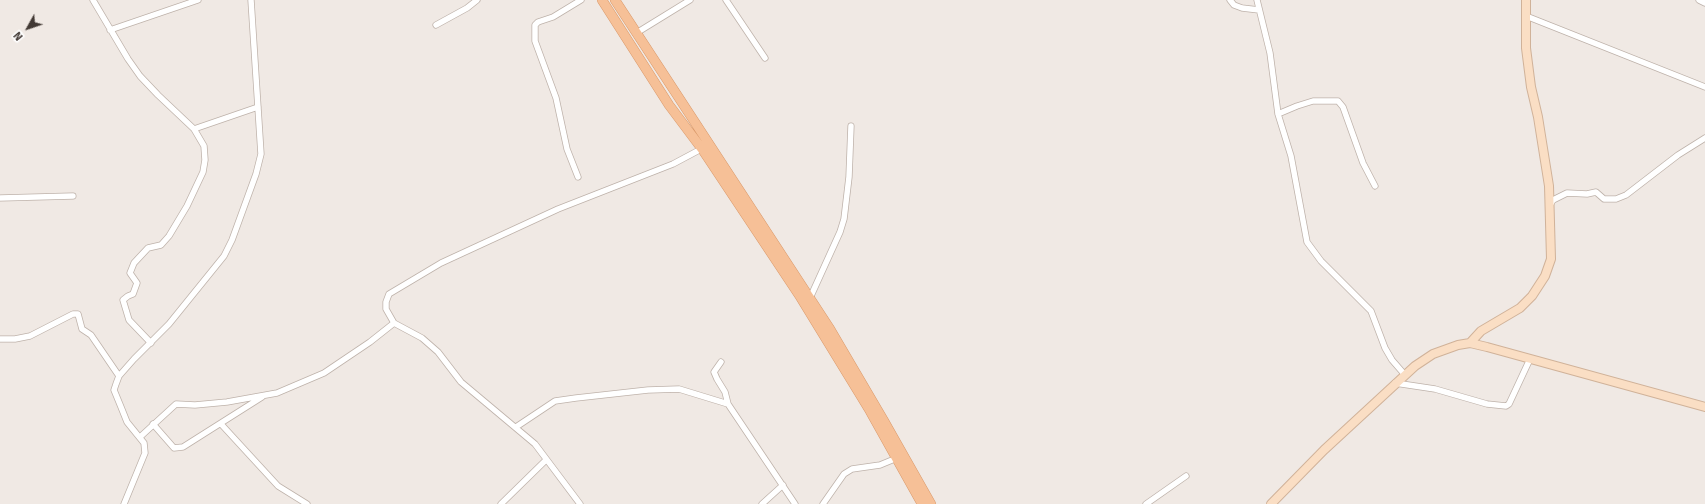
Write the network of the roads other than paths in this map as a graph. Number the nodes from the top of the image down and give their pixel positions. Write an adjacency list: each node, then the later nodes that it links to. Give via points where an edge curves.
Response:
1 (93, 0): 19 (street)
2 (198, 0): 19 (street)
3 (251, 0): 23 (street)
4 (477, 0): 14 (street)
5 (581, 0): 29 (street, via 535,25 535,41 556,98 567,148)
6 (602, 0): 28 (main road, via 669,105)
7 (616, 0): 20 (main road)
8 (690, 0): 20 (street)
9 (726, 0): 21 (street)
10 (1230, 0): 16 (street, via 1242,8)
11 (1257, 0): 16 (street)
12 (1526, 0): 17 (street)
13 (1699, 0): 15 (street)
14 (471, 2): 18 (street)
15 (1705, 3)
16 (1259, 10): 24 (street, via 1270,53)
17 (1526, 16): 22 (street); 33 (street, via 1526,48 1548,178)
18 (436, 25)
19 (110, 30): 26 (street, via 140,76)
20 (638, 32): 28 (main road)
21 (764, 58)
22 (1705, 87)
23 (258, 107): 26 (street); 39 (street, via 261,154 232,240 216,268)
24 (1278, 114): 30 (street, via 1313,101 1338,101 1343,107 1362,163); 43 (street, via 1291,156 1307,242 1333,274 1371,311 1385,348)
25 (851, 126): 34 (street, via 844,219)
26 (194, 128): 39 (street, via 204,146 203,172 169,236 161,245 148,248 134,263 130,273 138,283 133,294 123,300 129,320)
27 (1705, 138): 33 (street, via 1665,164 1626,195 1616,199 1604,199 1596,192 1567,193 1553,200)
28 (705, 147): 34 (main road); 35 (street, via 673,164 558,210 440,263 389,294 386,309); 53 (main road, via 803,301)
29 (578, 177)
30 (1374, 186)
31 (73, 196): 32 (street)
32 (0, 198)
33 (1549, 207): 36 (street, via 1551,259 1545,276 1532,296 1520,308)
34 (810, 298): 65 (main road, via 850,361)
35 (394, 323): 46 (street, via 324,373); 51 (street, via 422,338 438,352 461,382)
36 (1481, 331): 38 (street); 40 (street)
37 (0, 338): 44 (street, via 16,339 30,336 73,314 78,314 82,329 91,335)
38 (1470, 343): 40 (street); 43 (street, via 1433,354)
39 (151, 344): 44 (street)
40 (1487, 347): 41 (street)
41 (1530, 359): 45 (street, via 1506,406 1487,404 1435,389); 48 (street)
42 (721, 362): 47 (street, via 714,372 725,392)
43 (1405, 375): 45 (street)
44 (119, 376): 52 (street, via 114,390 127,422)
45 (1395, 383): 67 (street)
46 (264, 396): 49 (street, via 195,405 176,404); 50 (street)
47 (728, 404): 51 (street, via 679,389 648,390 555,401); 56 (street)
48 (1705, 407)
49 (153, 424): 50 (street, via 174,448 190,443); 52 (street)
50 (221, 424): 58 (street, via 278,486)
51 (516, 426): 54 (street, via 535,444)
52 (140, 437): 57 (street, via 145,453)
53 (897, 458): 63 (street, via 880,465 852,468 844,474); 64 (main road)
54 (546, 460): 59 (street); 60 (street)
55 (1186, 476): 66 (street)
56 (783, 484): 61 (street); 62 (street)
57 (124, 504)
58 (307, 504)
59 (501, 504)
60 (580, 504)
61 (762, 504)
62 (795, 504)
63 (823, 504)
64 (922, 504)
65 (931, 504)
66 (1146, 504)
67 (1271, 504)

